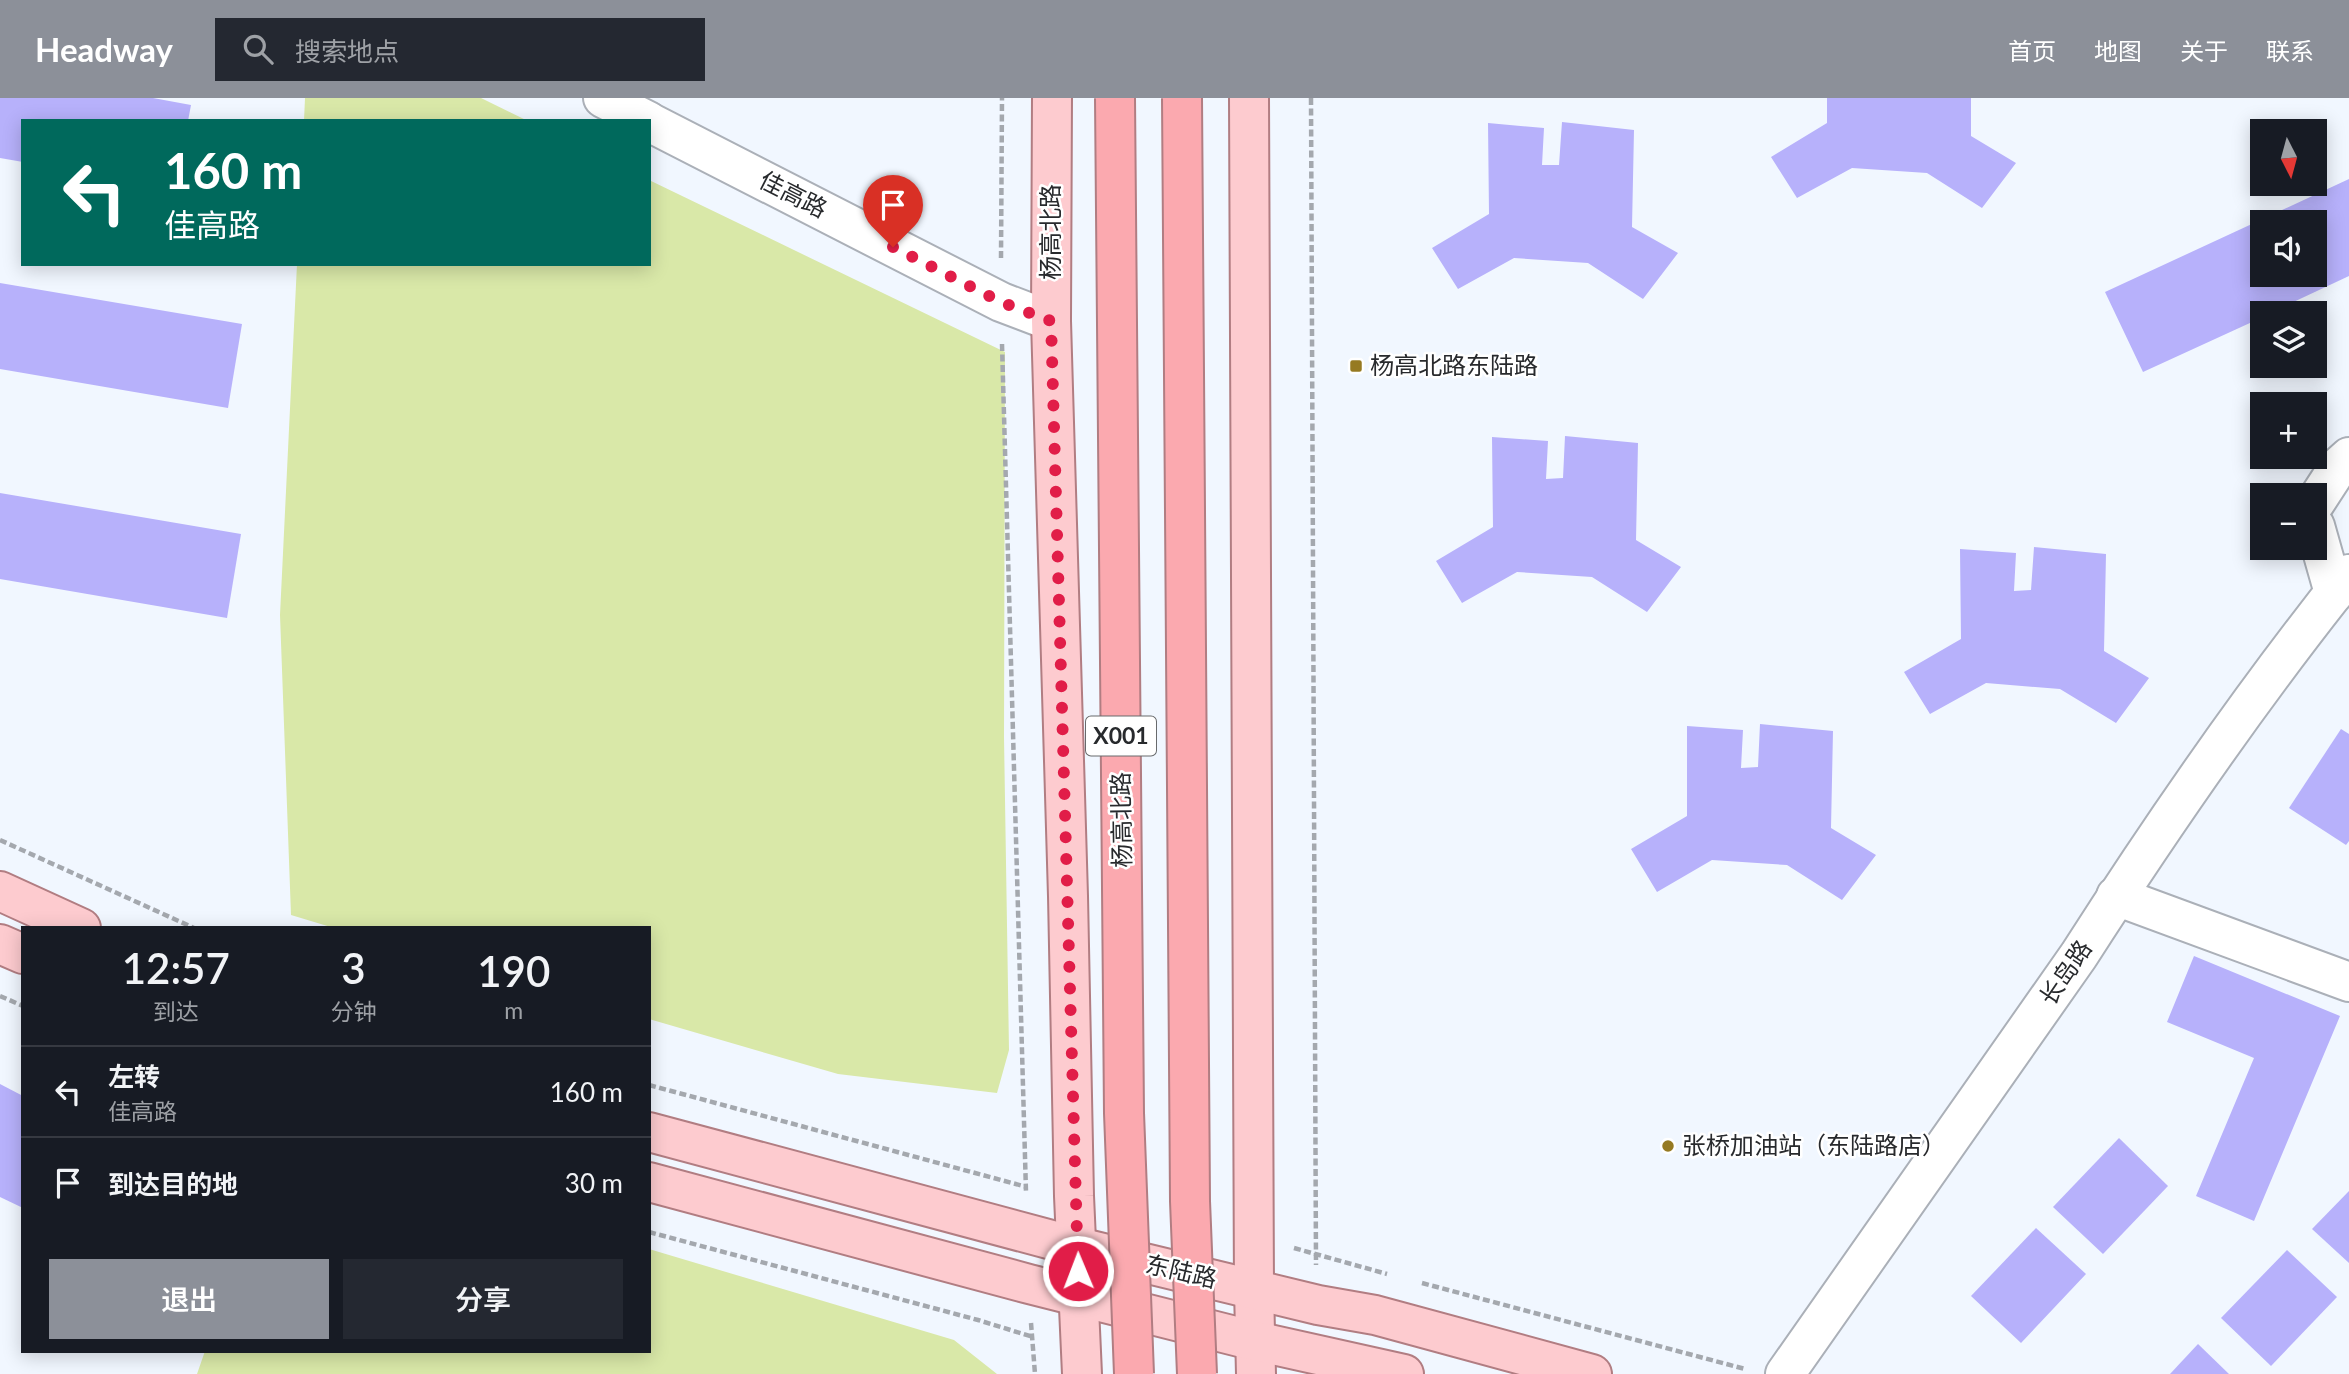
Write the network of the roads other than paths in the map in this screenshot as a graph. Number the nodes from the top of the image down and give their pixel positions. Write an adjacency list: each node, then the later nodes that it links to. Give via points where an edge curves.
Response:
1 (603, 98): 6 (street, 佳高路)
2 (1052, 98): 8 (main road, 杨高北路 / X001)
3 (1115, 98): 26 (highway, 杨高北路 / X001, bridge, via 1124,1113)
4 (1182, 98): 27 (highway, X001, bridge, via 1190,1187)
5 (1249, 98): 22 (main road)
6 (644, 119)
7 (651, 123): 8 (street, 佳高路, via 1001,302)
8 (1051, 321): 21 (main road, 杨高北路 / X001)
9 (2349, 457): 10 (street)
10 (2327, 484)
11 (2327, 552): 12 (street)
12 (2341, 583): 14 (street, 长岛路, via 2284,654)
13 (0, 891): 15 (main road)
14 (2116, 896): 18 (street); 30 (street, 长岛路)
15 (77, 926)
16 (0, 944): 17 (main road)
17 (21, 953)
18 (2349, 982)
19 (651, 1133): 21 (main road, 东陆路)
20 (651, 1183): 23 (main road, 东陆路)
21 (1078, 1247): 22 (main road, 东陆路); 23 (main road, 杨高北路 / X001)
22 (1254, 1289): 24 (main road); 29 (main road, 东陆路, via 1375,1315)
23 (1078, 1295): 24 (main road, 东陆路); 25 (main road, 杨高北路 / X001)
24 (1256, 1358): 28 (main road, 东陆路)
25 (1081, 1361)
26 (1134, 1374)
27 (1197, 1374)
28 (1404, 1374)
29 (1592, 1374)
30 (1785, 1374)

